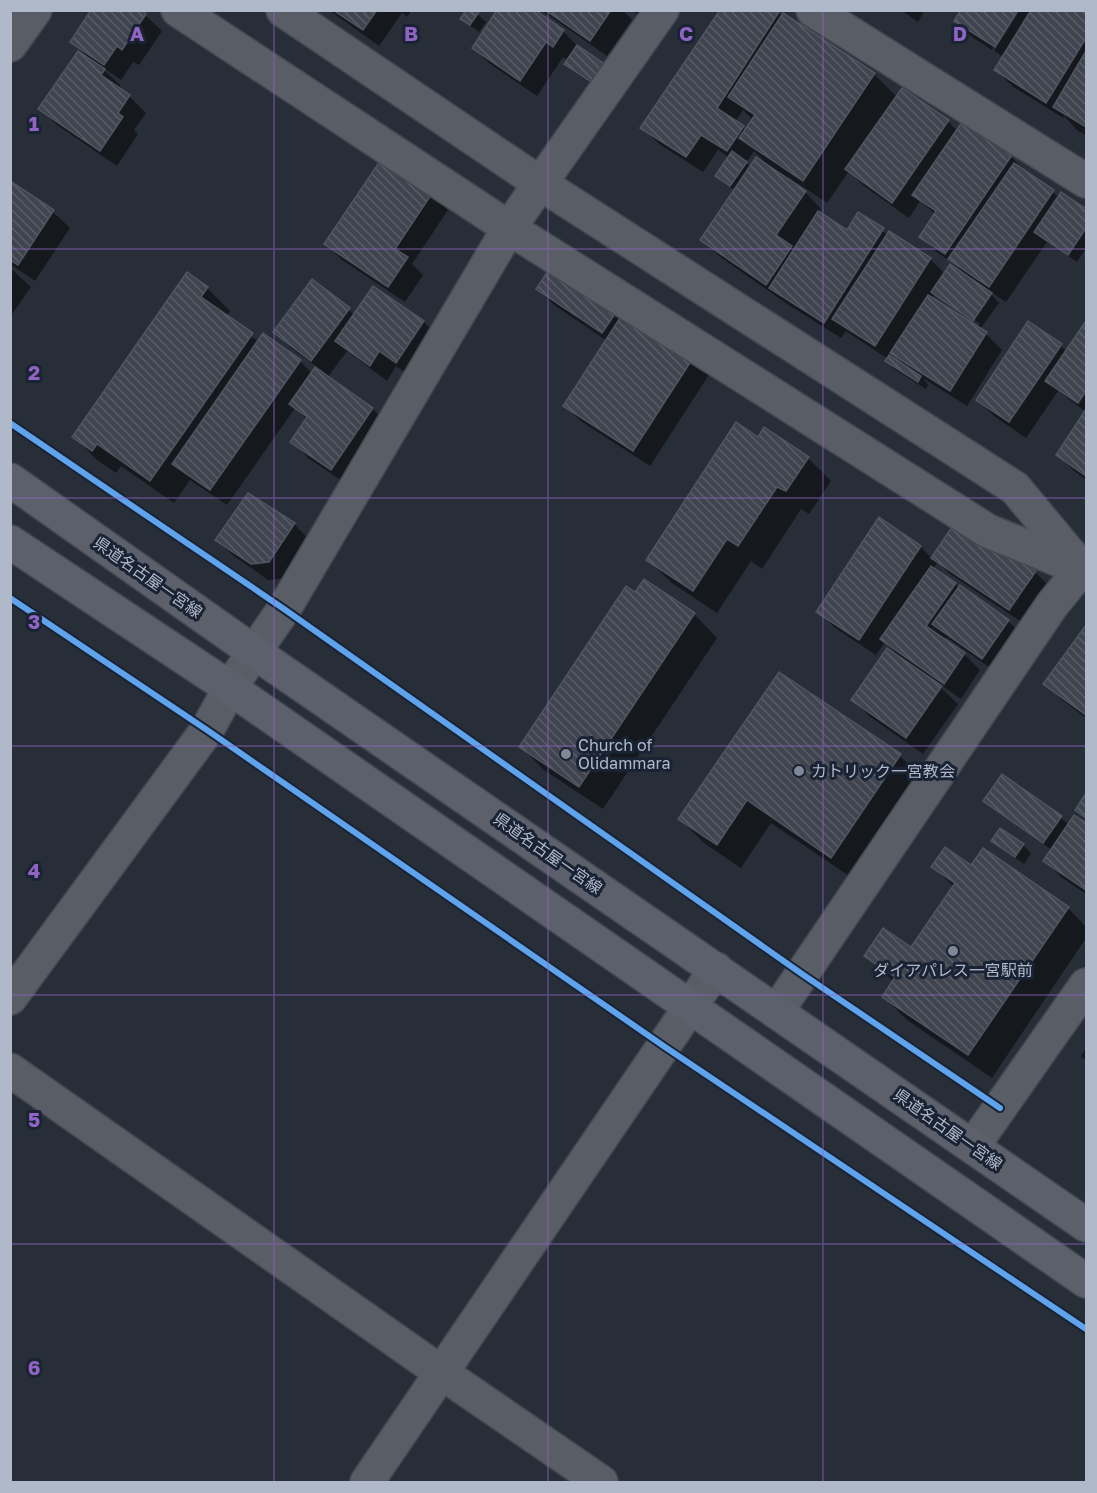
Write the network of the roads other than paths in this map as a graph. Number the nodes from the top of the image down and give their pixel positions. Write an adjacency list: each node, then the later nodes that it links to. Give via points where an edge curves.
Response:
1 (35, 10): 6 (street)
2 (178, 10): 9 (street)
3 (284, 10): 8 (street)
4 (662, 10): 8 (street)
5 (813, 10): 7 (street)
6 (10, 45)
7 (1086, 181)
8 (541, 184): 9 (street); 12 (street, via 1015,488)
9 (509, 228): 12 (street, via 988,531); 13 (street)
10 (10, 480): 13 (main road, 県道名古屋一宮線)
11 (10, 542): 14 (main road)
12 (1084, 570): 19 (street, via 1052,605)
13 (255, 652): 14 (street); 15 (main road, 県道名古屋一宮線)
14 (230, 688): 17 (street, via 207,730); 18 (main road)
15 (716, 969): 18 (street); 19 (main road, 県道名古屋一宮線)
16 (1086, 986): 21 (street)
17 (10, 998)
18 (692, 1007): 23 (main road); 24 (street)
19 (777, 1011): 21 (main road, 県道名古屋一宮線)
20 (10, 1070): 24 (street)
21 (973, 1146): 22 (main road, 県道名古屋一宮線)
22 (1086, 1225)
23 (1086, 1281)
24 (442, 1374): 25 (street); 26 (street)
25 (367, 1482)
26 (601, 1482)

